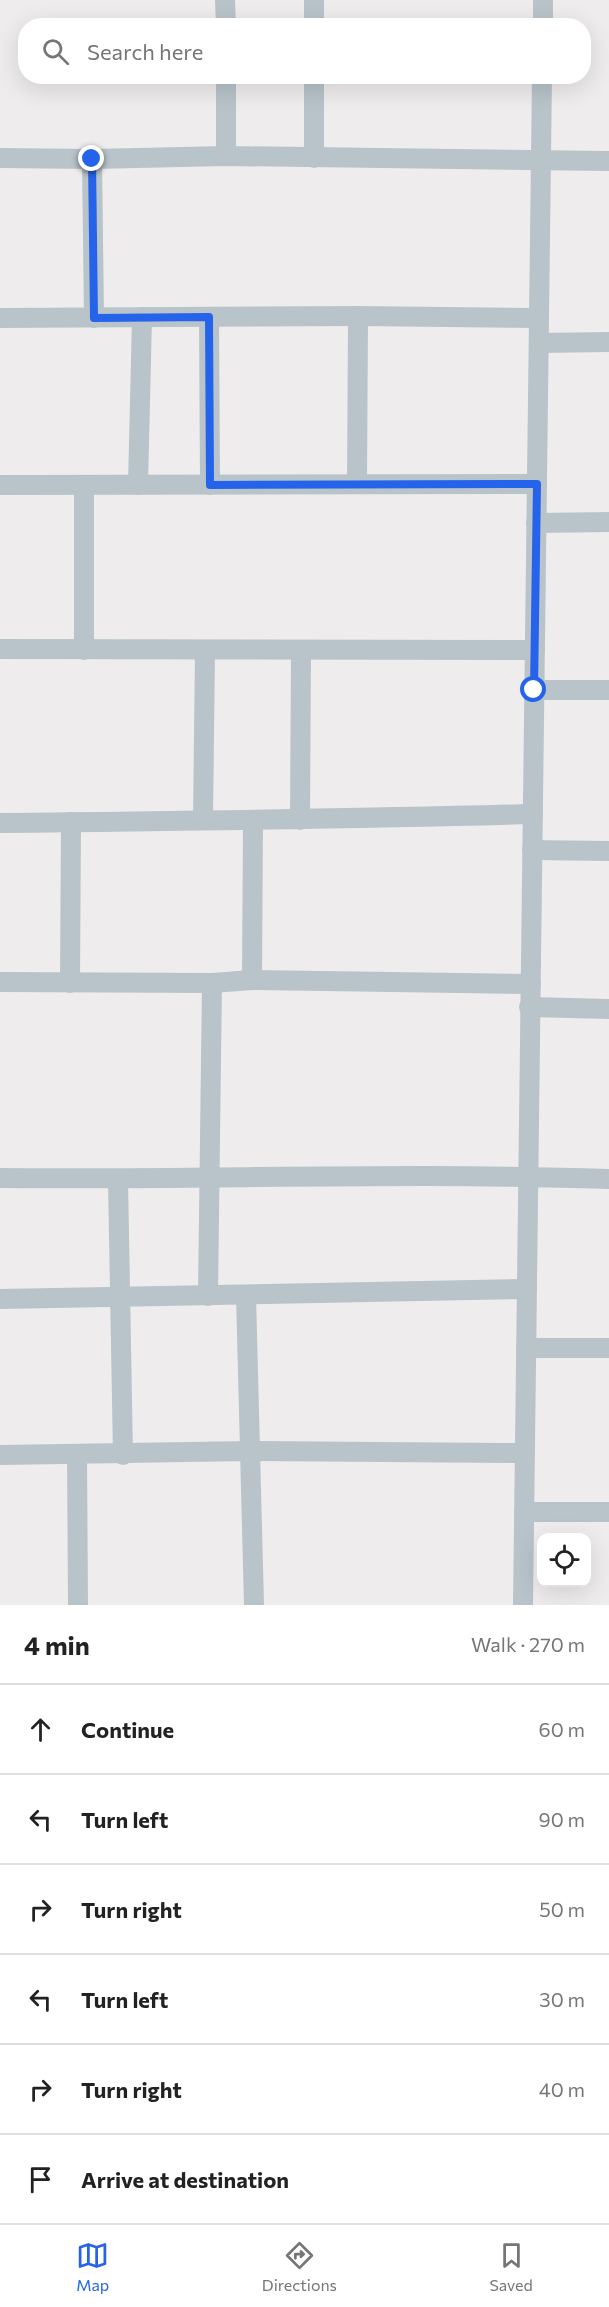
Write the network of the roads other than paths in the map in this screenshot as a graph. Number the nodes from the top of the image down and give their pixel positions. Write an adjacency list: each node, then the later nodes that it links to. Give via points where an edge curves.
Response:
1 (225, 0): 4 (street)
2 (314, 0): 5 (street)
3 (543, 0): 6 (street)
4 (226, 18)
5 (314, 18)
6 (543, 18)
7 (226, 84): 10 (street)
8 (314, 84): 12 (street)
9 (542, 84): 14 (street)
10 (226, 156): 12 (street); 13 (street)
11 (0, 158): 13 (street)
12 (314, 158): 14 (street)
13 (92, 159): 20 (street)
14 (541, 160): 15 (street); 21 (street)
15 (609, 161)
16 (358, 316): 18 (street); 21 (street); 25 (street)
17 (142, 317): 18 (street); 20 (street); 28 (street)
18 (209, 317): 29 (street)
19 (0, 318): 20 (street)
20 (94, 318)
21 (539, 318): 22 (street)
22 (539, 342): 23 (street); 26 (street)
23 (609, 342)
24 (0, 484): 27 (street)
25 (357, 484): 26 (street); 29 (street)
26 (537, 484): 31 (street)
27 (84, 485): 28 (street); 33 (street)
28 (138, 485): 29 (street)
29 (210, 485)
30 (609, 522): 31 (street)
31 (536, 523): 36 (street)
32 (0, 649): 33 (street)
33 (84, 650): 34 (street)
34 (205, 650): 35 (street); 40 (street)
35 (301, 650): 36 (street); 42 (street)
36 (535, 650): 37 (street)
37 (534, 690): 38 (street); 39 (street)
38 (609, 690)
39 (533, 814): 42 (street); 45 (street)
40 (203, 819): 41 (street); 43 (street)
41 (253, 820): 42 (street); 47 (street)
42 (300, 820)
43 (71, 822): 44 (street); 49 (street)
44 (0, 823)
45 (532, 850): 46 (street); 51 (street)
46 (609, 850)
47 (252, 980): 50 (street); 51 (street)
48 (0, 982): 49 (street)
49 (70, 983): 50 (street)
50 (212, 983): 54 (street)
51 (531, 984): 52 (street)
52 (529, 1007): 53 (street); 55 (street)
53 (609, 1009)
54 (210, 1176): 55 (street); 57 (street); 61 (street)
55 (527, 1176): 58 (street); 59 (street)
56 (0, 1178): 57 (street)
57 (118, 1179): 62 (street)
58 (609, 1179)
59 (527, 1289): 60 (street); 64 (street)
60 (246, 1295): 61 (street); 66 (street)
61 (208, 1296): 62 (street)
62 (119, 1298): 63 (street); 69 (street)
63 (0, 1299)
64 (526, 1348): 65 (street); 67 (street)
65 (609, 1348)
66 (250, 1451): 67 (street); 69 (street); 74 (street)
67 (525, 1453): 71 (street)
68 (0, 1455): 70 (street)
69 (123, 1455): 70 (street)
70 (78, 1456): 73 (street)
71 (524, 1512): 72 (street); 75 (street)
72 (609, 1512)
73 (78, 1605)
74 (254, 1605)
75 (523, 1605)

